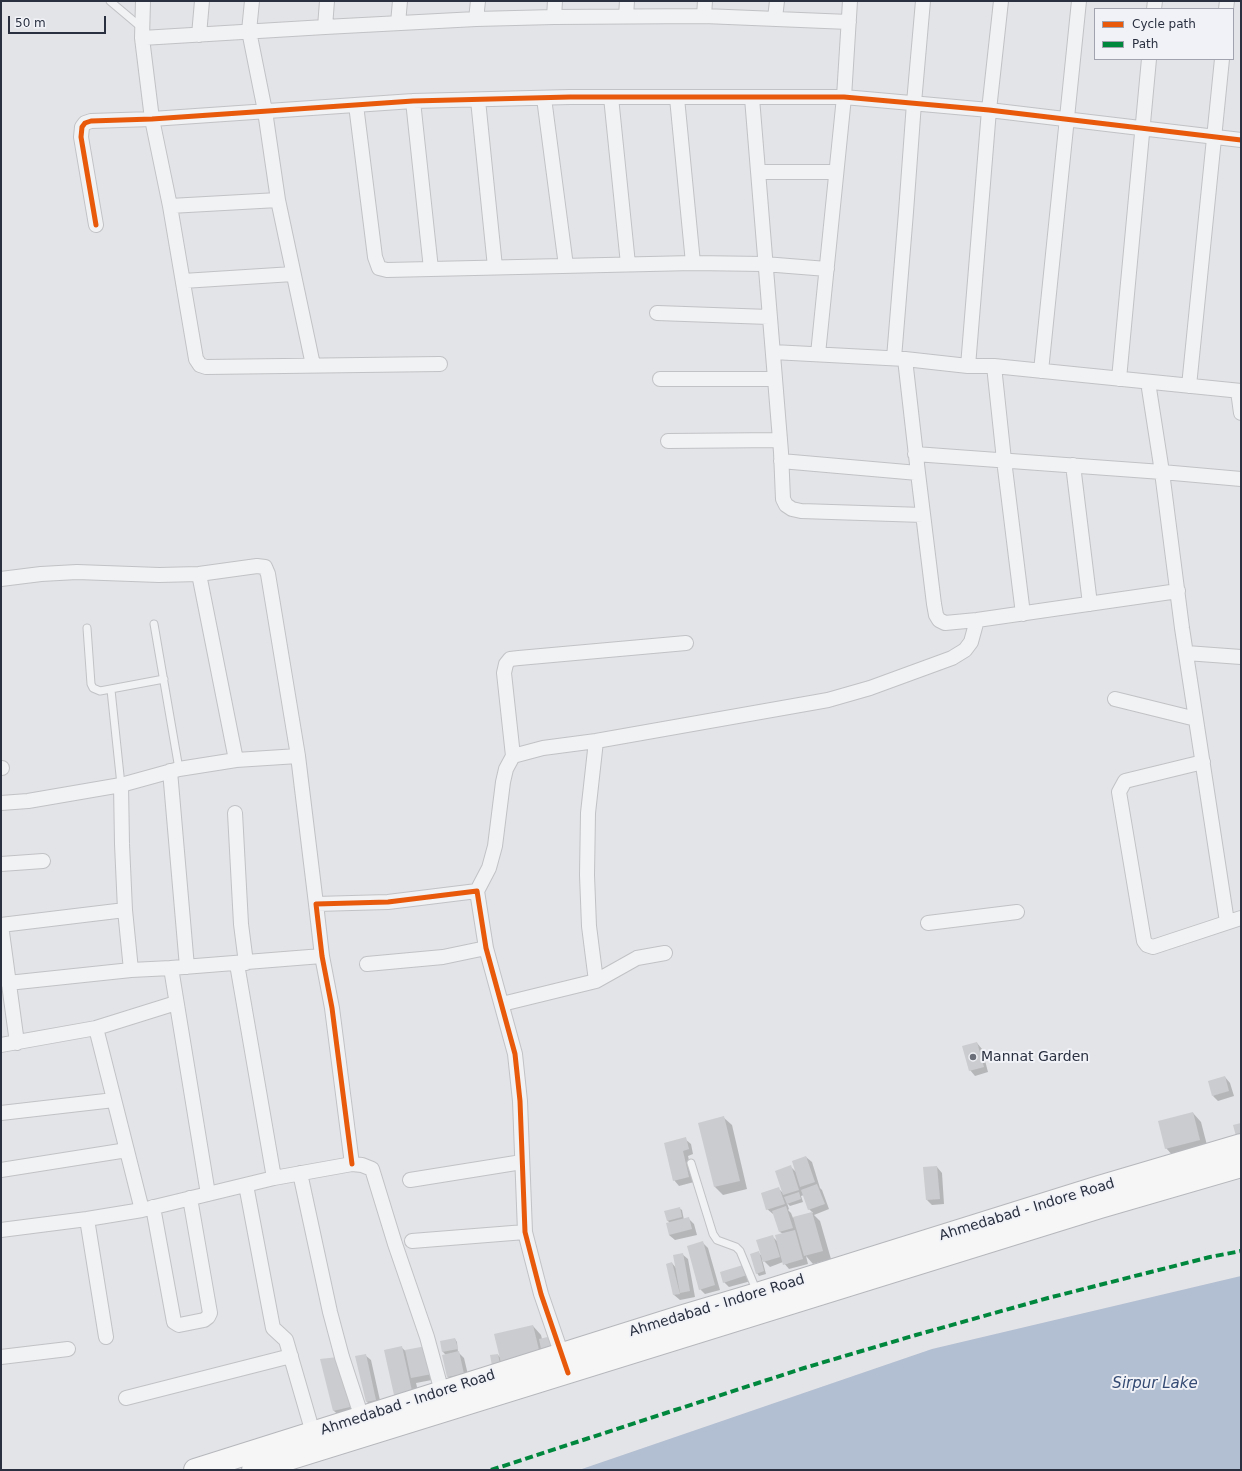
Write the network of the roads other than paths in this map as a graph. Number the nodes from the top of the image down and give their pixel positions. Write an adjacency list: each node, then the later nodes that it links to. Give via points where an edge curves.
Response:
1 (110, 1): 25 (lane)
2 (143, 1): 25 (street)
3 (202, 1): 26 (street)
4 (252, 1): 24 (street)
5 (327, 1): 23 (street)
6 (400, 1): 22 (street)
7 (478, 1): 20 (street)
8 (555, 1): 18 (street)
9 (627, 1): 16 (street)
10 (705, 1): 17 (street)
11 (777, 1): 19 (street)
12 (850, 1): 21 (street)
13 (923, 1): 36 (street)
14 (1001, 1): 38 (street)
15 (1079, 1): 40 (street)
16 (626, 16): 17 (street); 18 (street)
17 (704, 16): 19 (street)
18 (554, 17): 20 (street)
19 (775, 18): 21 (street)
20 (476, 19): 22 (street)
21 (849, 22): 30 (street)
22 (398, 23): 23 (street)
23 (326, 27): 24 (street)
24 (249, 31): 26 (street); 39 (street)
25 (142, 33): 26 (street); 41 (street)
26 (199, 35)
27 (1149, 60): 42 (street)
28 (1222, 60): 43 (street)
29 (611, 97): 31 (street); 32 (street); 51 (street)
30 (844, 97): 33 (street); 36 (street); 46 (street)
31 (544, 98): 34 (street); 53 (street)
32 (677, 98): 33 (street); 50 (street)
33 (752, 98): 45 (street)
34 (478, 100): 35 (street); 54 (street)
35 (413, 102): 37 (street); 55 (street)
36 (914, 103): 38 (street); 63 (street)
37 (356, 105): 39 (street); 55 (street, via 375,257 379,268)
38 (989, 110): 40 (street); 66 (street)
39 (265, 112): 41 (street); 47 (street)
40 (1066, 118): 42 (street); 68 (street)
41 (152, 119): 48 (street); 49 (street, via 91,121 82,127 81,137)
42 (1143, 128): 43 (street); 71 (street)
43 (1215, 136): 44 (street); 73 (street)
44 (1241, 140)
45 (758, 172): 46 (street); 52 (street)
46 (836, 172): 56 (street)
47 (278, 200): 48 (street); 57 (street)
48 (170, 206): 58 (street)
49 (96, 225)
50 (693, 263): 51 (street); 52 (street)
51 (628, 264): 53 (street)
52 (764, 264): 56 (street); 60 (street)
53 (566, 266): 54 (street)
54 (496, 267): 55 (street)
55 (432, 269)
56 (827, 269): 62 (street)
57 (293, 274): 58 (street); 65 (street)
58 (183, 282): 65 (street, via 196,359 200,365)
59 (657, 313): 60 (street)
60 (770, 317): 61 (street)
61 (772, 352): 62 (street); 70 (street)
62 (818, 354): 63 (street)
63 (899, 359): 66 (street); 78 (street)
64 (440, 364): 65 (street)
65 (313, 365)
66 (968, 366): 67 (street)
67 (994, 366): 68 (street); 79 (street)
68 (1042, 371): 71 (street)
69 (660, 379): 70 (street)
70 (775, 379): 76 (street)
71 (1119, 379): 72 (street)
72 (1148, 382): 73 (street); 82 (street)
73 (1190, 386): 74 (street)
74 (1240, 391): 75 (street)
75 (1241, 413)
76 (780, 440): 77 (street); 80 (street)
77 (668, 441)
78 (915, 454): 79 (street); 83 (street)
79 (1004, 460): 81 (street); 90 (street)
80 (781, 461): 83 (street); 85 (street, via 783,499 792,509)
81 (1073, 465): 82 (street); 89 (street)
82 (1162, 472): 84 (street); 88 (street)
83 (918, 473): 85 (street)
84 (1241, 480)
85 (923, 514): 91 (street, via 936,615 945,623)
86 (199, 574): 87 (street, via 159,576 77,572); 102 (street, via 265,567); 104 (street)
87 (1, 579)
88 (1178, 591): 89 (street); 95 (street)
89 (1090, 604): 90 (street)
90 (1023, 614): 91 (street)
91 (977, 620): 101 (street, via 971,642 965,650 952,658 870,688 828,700)
92 (154, 624): 97 (lane)
93 (87, 628): 98 (lane, via 91,684 100,692)
94 (686, 643): 103 (street, via 510,660 504,673)
95 (1186, 653): 96 (street); 100 (street)
96 (1241, 657)
97 (164, 679): 98 (lane); 106 (lane)
98 (111, 690): 107 (lane)
99 (1115, 699): 100 (street)
100 (1196, 719): 105 (street)
101 (596, 741): 103 (street, via 543,748); 128 (street, via 588,813 587,875 589,926)
102 (298, 756): 104 (street); 113 (street)
103 (514, 756): 112 (street, via 506,768 503,782 496,846 489,868)
104 (236, 760): 106 (street)
105 (1203, 762): 117 (street); 117 (street, via 1125,781 1119,797 1144,941 1147,945 1157,946)
106 (175, 770): 107 (street); 125 (street)
107 (121, 785): 108 (street); 114 (street)
108 (1, 803)
109 (235, 813): 123 (street)
110 (43, 861): 111 (street)
111 (1, 864)
112 (476, 891): 113 (street, via 388,902); 120 (street)
113 (316, 904): 122 (street)
114 (125, 910): 119 (street); 127 (street)
115 (1017, 912): 118 (street)
116 (1241, 918): 117 (street)
117 (1227, 922)
118 (928, 923)
119 (1, 925): 129 (street)
120 (486, 948): 124 (street, via 443,957); 131 (street)
121 (665, 953): 128 (street, via 637,958)
122 (322, 956): 123 (street); 141 (street, via 332,1008)
123 (242, 963): 125 (street); 145 (street)
124 (367, 964)
125 (187, 967): 126 (street)
126 (171, 968): 127 (street); 130 (street)
127 (131, 970): 129 (street)
128 (596, 981): 131 (street)
129 (8, 983): 133 (street)
130 (176, 1003): 132 (street); 148 (street)
131 (502, 1004): 139 (street, via 515,1054)
132 (96, 1028): 133 (street); 135 (street)
133 (17, 1042): 134 (street)
134 (1, 1045)
135 (114, 1100): 136 (street); 138 (street)
136 (1, 1113)
137 (1241, 1145): 155 (highway, Ahmedabad - Indore Road)
138 (127, 1150): 143 (street); 150 (street)
139 (522, 1162): 146 (street); 153 (street)
140 (691, 1163): 155 (lane, via 713,1234 717,1240 740,1251)
141 (352, 1164): 144 (street); 161 (street, via 372,1168 427,1337)
142 (1241, 1166): 160 (highway, Ahmedabad - Indore Road)
143 (1, 1170)
144 (300, 1173): 145 (street); 163 (street, via 330,1312)
145 (274, 1178): 147 (street)
146 (410, 1180)
147 (246, 1185): 148 (street); 158 (street, via 273,1328 286,1340)
148 (208, 1194): 149 (street)
149 (190, 1198): 150 (street); 150 (street, via 210,1314 204,1320 179,1325 174,1322)
150 (148, 1208): 151 (street)
151 (87, 1219): 152 (street); 156 (street)
152 (1, 1230)
153 (525, 1232): 154 (street); 160 (street, via 541,1294)
154 (412, 1241)
155 (757, 1294): 160 (highway, Ahmedabad - Indore Road, via 680,1316)
156 (106, 1337)
157 (68, 1349): 159 (street)
158 (291, 1356): 162 (street); 164 (street)
159 (1, 1357)
160 (565, 1363): 161 (highway, Ahmedabad - Indore Road); 166 (highway, Ahmedabad - Indore Road)
161 (442, 1392): 163 (highway, Ahmedabad - Indore Road)
162 (126, 1398)
163 (362, 1418): 164 (highway, Ahmedabad - Indore Road)
164 (313, 1432): 165 (highway, Ahmedabad - Indore Road)
165 (195, 1470)
166 (253, 1470)

